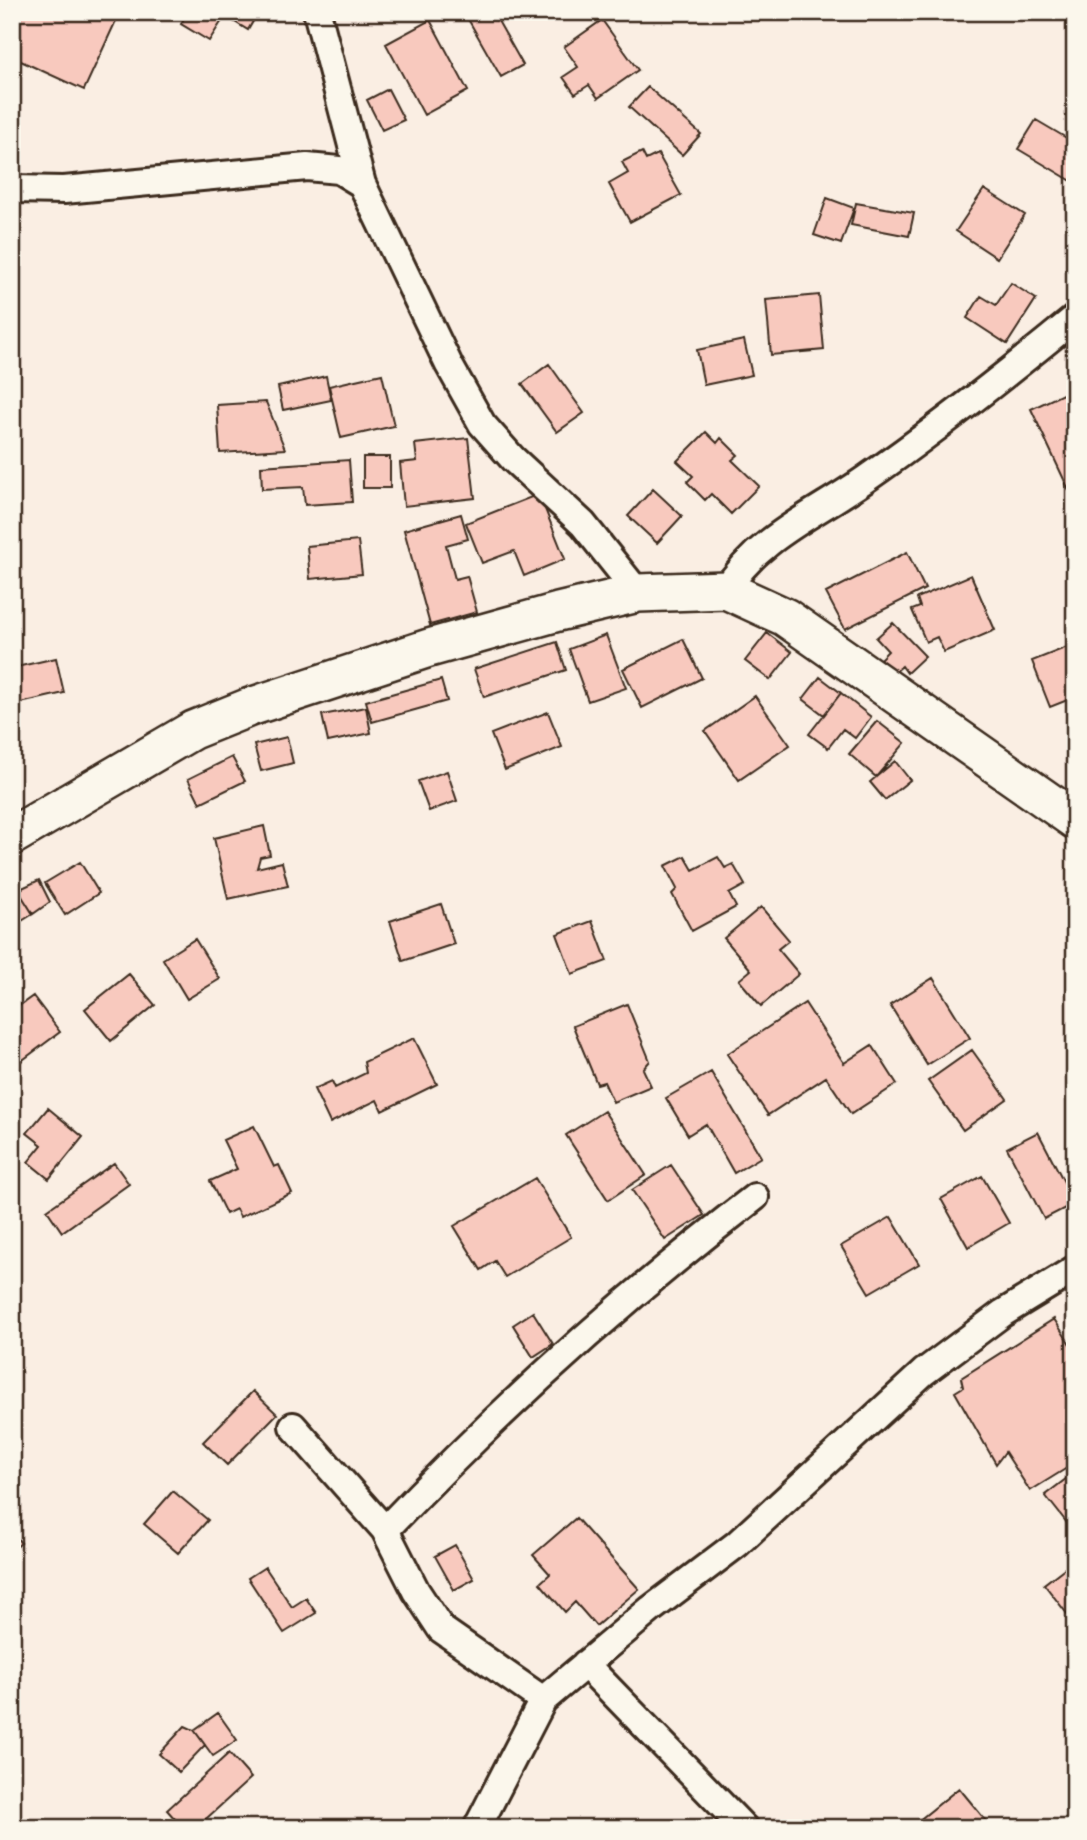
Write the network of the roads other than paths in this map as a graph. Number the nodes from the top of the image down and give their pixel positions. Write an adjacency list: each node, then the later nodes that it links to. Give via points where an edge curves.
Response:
1 (317, 12): 2 (street)
2 (362, 184): 3 (street, via 339,170 307,167 64,190); 6 (street, via 482,424 583,524)
3 (12, 189)
4 (1075, 318): 5 (street, via 974,401 768,542 739,568)
5 (726, 590): 6 (street); 7 (street, via 785,617)
6 (638, 593): 8 (street, via 429,648 250,707 193,730)
7 (1075, 820)
8 (12, 835)
9 (755, 1197): 12 (street, via 537,1380)
10 (1075, 1269): 13 (street, via 1003,1313 924,1372 737,1544)
11 (292, 1426): 12 (street)
12 (385, 1530): 14 (street, via 441,1629)
13 (585, 1664): 14 (street); 16 (street)
14 (542, 1700): 15 (street)
15 (477, 1828)
16 (744, 1828)

